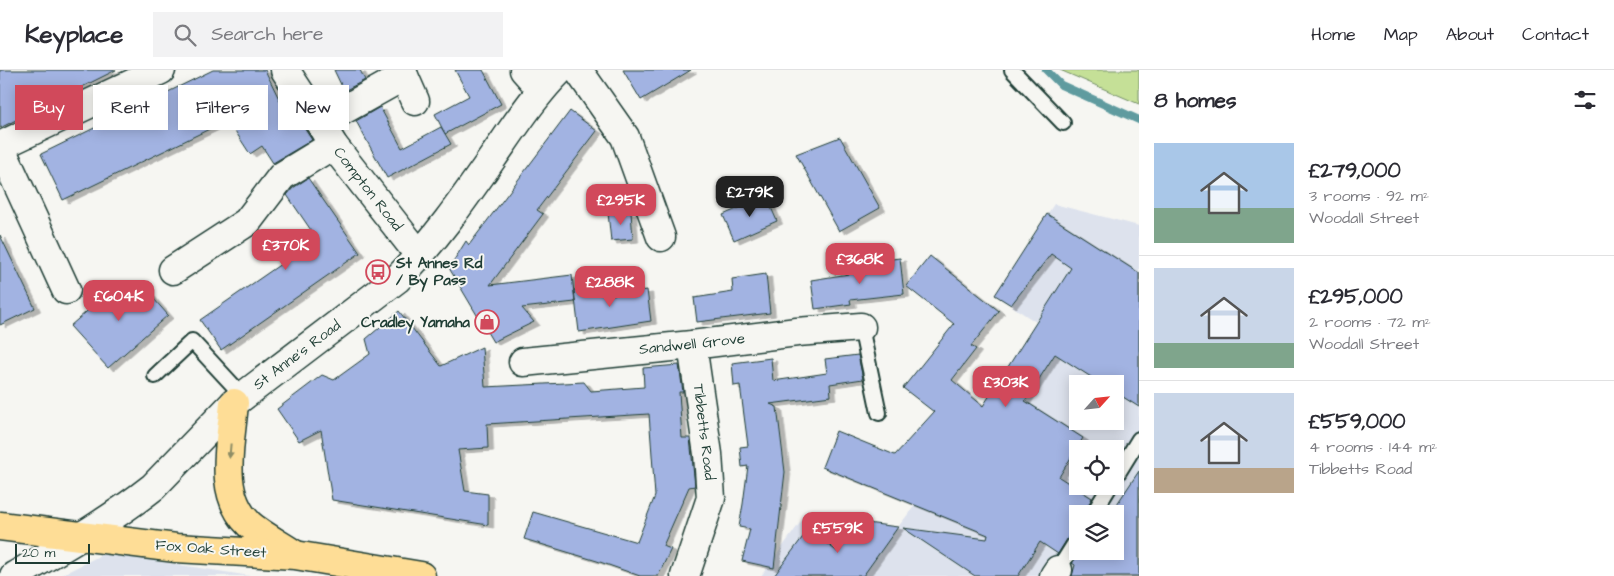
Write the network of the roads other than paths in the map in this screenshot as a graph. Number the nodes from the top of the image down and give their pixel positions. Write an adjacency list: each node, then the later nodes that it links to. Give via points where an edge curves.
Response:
1 (161, 70): 10 (street)
2 (285, 70): 9 (street, Compton Road)
3 (578, 70): 11 (street, via 625,137)
4 (1012, 70): 8 (lane)
5 (402, 73): 7 (street); 9 (street)
6 (541, 76): 12 (street, St Anne's Road, via 460,204)
7 (415, 101)
8 (1063, 123)
9 (326, 134): 12 (street, Compton Road); 13 (street, via 282,176 247,222)
10 (0, 146): 14 (street)
11 (661, 236)
12 (420, 256): 19 (street, St Anne's Road, via 397,279)
13 (173, 270)
14 (66, 290)
15 (861, 327): 16 (street, Sandwell Grove); 20 (lane)
16 (692, 345): 17 (street, Sandwell Grove); 30 (street, Tibbetts Road, via 711,498)
17 (523, 362)
18 (155, 376): 19 (lane, via 192,340)
19 (239, 400): 24 (street, St Anne's Road, via 153,487); 26 (main road, one-way to 26, via 228,473 230,491 249,524)
20 (879, 414)
21 (1139, 439): 22 (lane)
22 (1124, 463)
23 (0, 526): 24 (main road, Fox Oak Street)
24 (81, 537): 26 (main road, Fox Oak Street, via 176,548); 28 (street, St Anne's Road)
25 (1069, 552): 27 (lane)
26 (295, 555): 29 (main road, Fox Oak Street)
27 (1056, 573)
28 (14, 576)
29 (422, 576)
30 (685, 576)

